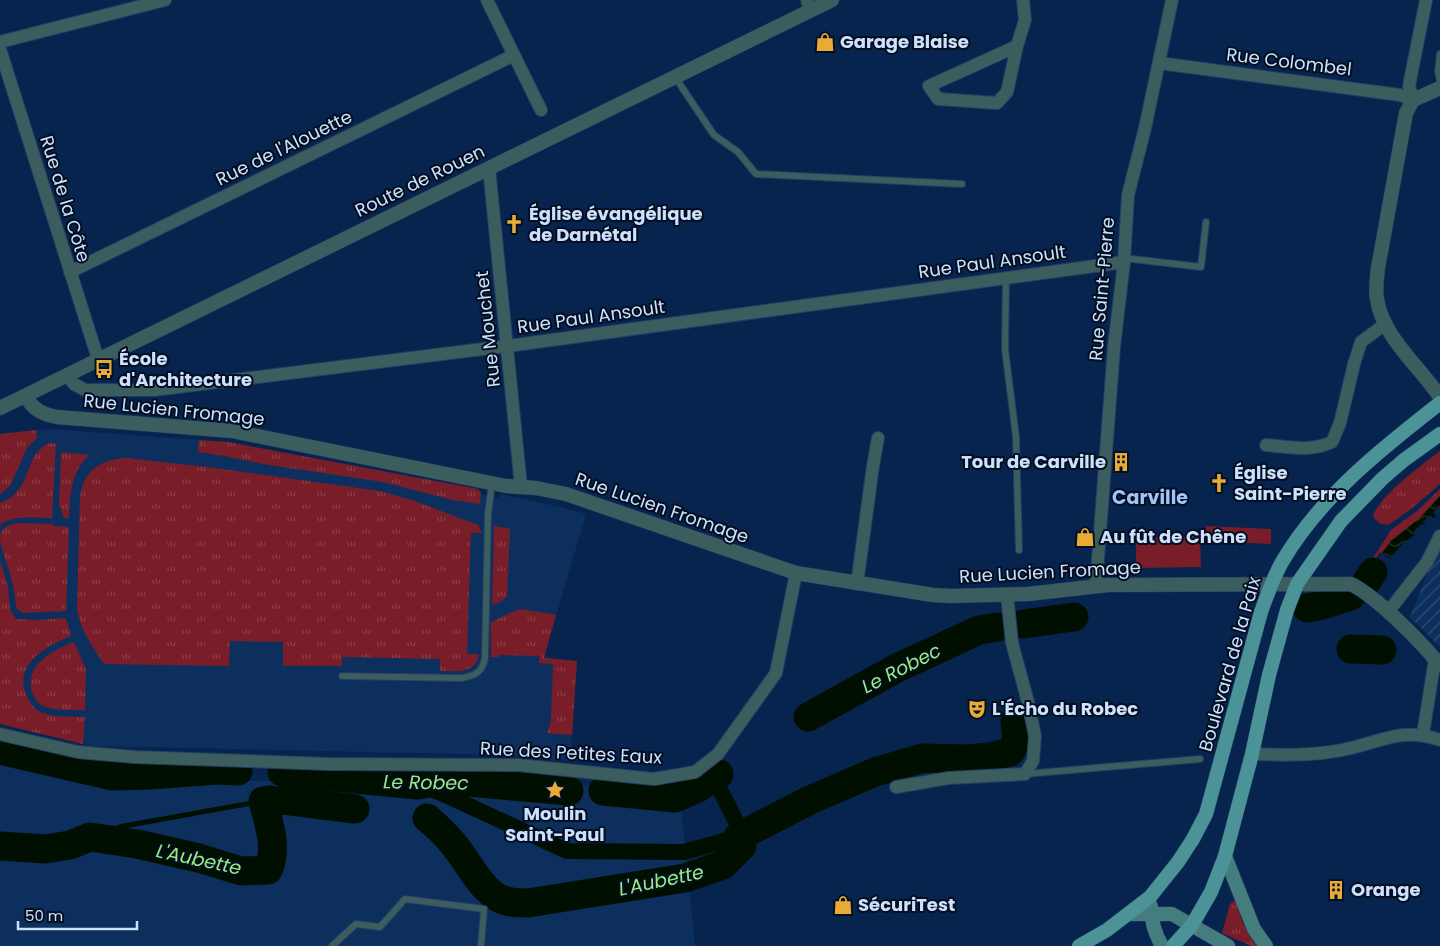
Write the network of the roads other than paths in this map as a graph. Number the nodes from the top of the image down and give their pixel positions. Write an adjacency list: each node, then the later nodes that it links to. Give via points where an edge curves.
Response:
1 (165, 0): 8 (street)
2 (486, 0): 12 (street)
3 (832, 0): 7 (street, Route de Rouen)
4 (1023, 0): 9 (street, via 1025,20)
5 (1172, 0): 13 (street, Rue Saint-Pierre)
6 (1426, 0): 17 (street, via 1409,86)
7 (809, 5): 14 (street, Route de Rouen)
8 (0, 42)
9 (1016, 46): 9 (street, via 1007,92 997,103 938,99 929,86)
10 (0, 49): 23 (street, Rue de la Côte)
11 (1440, 54): 15 (lane)
12 (514, 55): 18 (street); 23 (street, Rue de l'Alouette)
13 (1159, 63): 17 (street, Rue Colombel, via 1400,95); 22 (street, Rue Saint-Pierre, via 1128,195)
14 (675, 77): 19 (street, Route de Rouen); 20 (lane, via 714,135 738,152 756,174)
15 (1440, 81)
16 (1440, 88): 17 (street)
17 (1413, 100): 25 (street, via 1406,113 1378,268 1376,298)
18 (540, 110)
19 (489, 168): 26 (street, Rue Mouchet); 27 (street, Route de Rouen)
20 (962, 184)
21 (1206, 222): 22 (lane, via 1201,267)
22 (1124, 260): 24 (street, Rue Paul Ansoult); 44 (street, Rue Saint-Pierre)
23 (70, 272): 27 (street, Rue de la Côte)
24 (1006, 278): 26 (street, Rue Paul Ansoult); 39 (lane, via 1005,349 1016,437)
25 (1385, 324): 30 (street); 35 (street, via 1361,342 1340,424 1332,442 1311,448)
26 (508, 346): 28 (street, Rue Paul Ansoult, via 154,390 85,390); 37 (street, Rue Mouchet)
27 (98, 359): 28 (street, Route de Rouen)
28 (67, 375): 29 (street, Route de Rouen)
29 (26, 396): 32 (street, Route de Rouen); 36 (street, Rue Lucien Fromage, via 30,405 39,412 57,417 232,431)
30 (1440, 397)
31 (1440, 403): 42 (main road, Boulevard de la Paix, via 1350,477 1309,523)
32 (0, 408)
33 (1440, 434): 43 (main road, via 1383,478 1352,510)
34 (878, 438): 41 (street)
35 (1266, 445)
36 (492, 483): 37 (street, Rue Lucien Fromage); 48 (lane, via 482,669 477,674 461,678)
37 (521, 487): 40 (street, Rue Lucien Fromage, via 566,494)
38 (1440, 536): 46 (street, via 1427,562)
39 (1018, 550)
40 (796, 573): 41 (street, Rue Lucien Fromage); 49 (street, Rue des Petites Eaux, via 776,673 718,754 694,772 654,780 518,765 330,764 134,757 78,752)
41 (857, 584): 45 (street, Rue Lucien Fromage, via 951,596)
42 (1271, 584): 43 (street, Rue Lucien Fromage); 44 (street, Rue Lucien Fromage); 57 (main road, Boulevard de la Paix, via 1206,814 1178,862)
43 (1297, 584): 46 (street, Rue Lucien Fromage, via 1351,584); 52 (main road, via 1269,676)
44 (1096, 585): 45 (street, Rue Lucien Fromage)
45 (1007, 595): 54 (street, via 1012,643 1035,736 1034,760)
46 (1388, 612): 47 (street, Rue Lucien Fromage)
47 (1438, 662): 50 (street)
48 (342, 676)
49 (0, 734)
50 (1423, 734): 51 (street); 52 (street, via 1398,735 1342,750 1294,756)
51 (1440, 740)
52 (1252, 754): 56 (main road)
53 (1200, 759): 54 (lane)
54 (1025, 774): 55 (street, via 950,778)
55 (896, 787)
56 (1226, 856): 60 (main road); 67 (main road, via 1254,929)
57 (1150, 897): 58 (main road); 59 (main road, Boulevard de la Paix)
58 (1151, 913): 59 (main road); 60 (main road, via 1172,914); 64 (main road, via 1156,936)
59 (1130, 914): 63 (main road, Boulevard de la Paix)
60 (1192, 925): 65 (main road); 66 (main road)
61 (332, 946): 62 (lane, via 356,924 380,927 405,898 484,909)
62 (481, 946)
63 (1079, 946)
64 (1162, 946)
65 (1173, 946)
66 (1228, 946)
67 (1266, 946)

